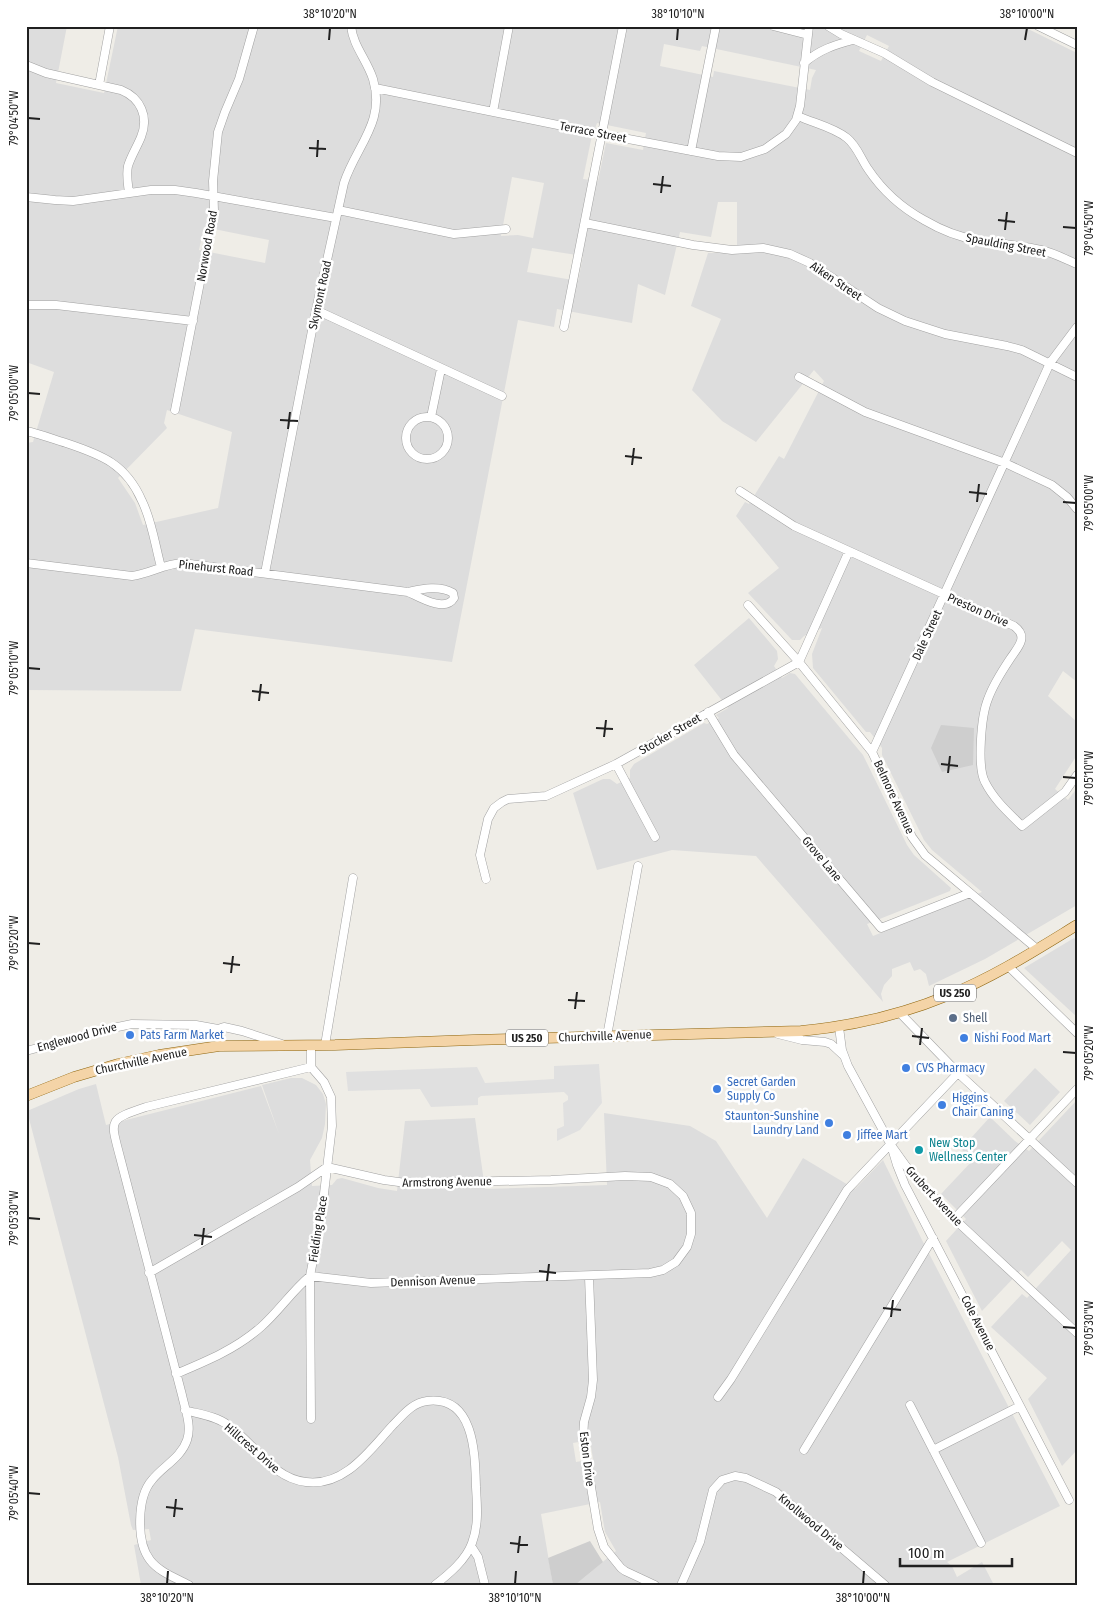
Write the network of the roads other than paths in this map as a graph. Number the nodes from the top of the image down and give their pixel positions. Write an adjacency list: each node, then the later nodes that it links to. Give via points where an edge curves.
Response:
1 (110, 26): 16 (street)
2 (254, 26): 24 (street, Norwood Road, via 240,79 218,132 213,181)
3 (351, 26): 17 (street, Skymont Road, via 354,42)
4 (509, 26): 18 (street)
5 (623, 26): 20 (street)
6 (716, 26): 21 (street)
7 (773, 26): 11 (street)
8 (809, 26): 11 (street)
9 (828, 26): 12 (street)
10 (1038, 26): 13 (street)
11 (808, 35): 14 (street)
12 (853, 40): 14 (street, via 824,49); 22 (street)
13 (1077, 45)
14 (804, 63): 19 (street)
15 (26, 65): 16 (street)
16 (99, 85): 23 (street, via 129,94 143,112 144,128 128,168)
17 (376, 88): 18 (street, Terrace Street); 26 (street, Skymont Road, via 373,123 346,175)
18 (494, 112): 20 (street, Terrace Street)
19 (798, 116): 21 (street, Terrace Street, via 779,140 752,154 725,157); 29 (street, Spaulding Street, via 847,138 886,191 924,221 965,238 1039,250)
20 (602, 134): 21 (street, Terrace Street); 27 (street)
21 (691, 151)
22 (1077, 153)
23 (129, 193): 24 (street, via 163,190); 25 (street, via 74,201)
24 (215, 196): 26 (street); 32 (street, Norwood Road)
25 (26, 197)
26 (337, 214): 28 (street, via 454,234); 31 (street, Skymont Road)
27 (585, 223): 33 (street); 35 (street, Aiken Street, via 693,245 782,251 810,263 874,306 905,321 945,334 1027,352)
28 (506, 229)
29 (1077, 264)
30 (26, 305): 32 (street, via 56,305)
31 (316, 310): 36 (street); 49 (street, Skymont Road)
32 (193, 321): 40 (street, Norwood Road)
33 (564, 327)
34 (1077, 327): 35 (street, Dale Street)
35 (1050, 364): 38 (street, Aiken Street); 43 (street, Dale Street)
36 (441, 369): 39 (street); 41 (street)
37 (799, 377): 43 (street, via 865,412)
38 (1077, 377)
39 (502, 396)
40 (175, 410)
41 (432, 417): 41 (street, via 416,420 407,433 409,448 425,459 439,456 448,441 446,427)
42 (26, 431): 48 (street, via 97,453 123,472 143,502)
43 (1005, 463): 45 (street, via 1052,485); 51 (street, Dale Street)
44 (740, 491): 46 (street, Preston Drive, via 794,526)
45 (1077, 510)
46 (849, 551): 51 (street, Preston Drive); 53 (street)
47 (26, 564): 48 (street, Pinehurst Road, via 126,575)
48 (161, 567): 49 (street, Pinehurst Road, via 182,563)
49 (265, 573): 50 (street, Pinehurst Road)
50 (408, 592): 50 (street, Pinehurst Road, via 429,602 445,604 454,598 453,593 446,590 430,588)
51 (945, 595): 55 (street, Dale Street); 57 (street, Preston Drive, via 1014,626 1020,632 1021,642 987,700 982,731 983,778 1001,805 1022,826 1065,792)
52 (748, 605): 53 (street, Belmore Avenue)
53 (799, 662): 54 (street, Stocker Street); 55 (street, Belmore Avenue)
54 (708, 712): 56 (street, Stocker Street); 62 (street, Grove Lane, via 734,755 881,928)
55 (872, 752): 62 (street, Belmore Avenue, via 917,844 931,861)
56 (616, 764): 58 (street); 61 (street, Stocker Street, via 546,796 508,799 498,804 488,819 480,856)
57 (1077, 775)
58 (655, 837)
59 (638, 866): 71 (street)
60 (353, 878): 73 (street)
61 (486, 879)
62 (970, 893): 64 (street, Belmore Avenue)
63 (1077, 925): 64 (main road, Churchville Avenue / US 250)
64 (1037, 949): 65 (main road, Churchville Avenue / US 250)
65 (1008, 966): 66 (main road, Churchville Avenue / US 250, via 956,993); 70 (street)
66 (900, 1013): 67 (main road, Churchville Avenue / US 250); 79 (street)
67 (839, 1027): 69 (main road, Churchville Avenue / US 250); 77 (street, Grubert Avenue)
68 (218, 1028): 72 (street, Englewood Drive, via 242,1031); 74 (street); 76 (street, Englewood Drive, via 126,1024)
69 (769, 1032): 71 (main road, Churchville Avenue / US 250); 77 (street, via 825,1042)
70 (1077, 1033)
71 (607, 1036): 73 (main road, Churchville Avenue / US 250)
72 (286, 1045): 74 (main road, Churchville Avenue / US 250); 75 (main road, Churchville Avenue / US 250)
73 (325, 1045): 75 (main road, Churchville Avenue / US 250)
74 (219, 1046): 81 (main road, Churchville Avenue / US 250, via 118,1064)
75 (310, 1046): 78 (street)
76 (26, 1051)
77 (843, 1055): 83 (street, Grubert Avenue)
78 (310, 1067): 84 (street, Fielding Place, via 324,1082 331,1097 332,1126); 89 (street, via 146,1107 116,1120 114,1132)
79 (958, 1073): 82 (street); 83 (street)
80 (1077, 1089): 82 (street)
81 (26, 1096)
82 (1030, 1140): 85 (street); 86 (street)
83 (891, 1144): 86 (street, Grubert Avenue, via 912,1174); 88 (street, Cole Avenue, via 900,1175); 94 (street, via 840,1200)
84 (327, 1167): 87 (street, Armstrong Avenue, via 406,1184 652,1177 680,1192 688,1204); 89 (street); 90 (street, Fielding Place)
85 (1077, 1183)
86 (954, 1219): 92 (street, Grubert Avenue)
87 (692, 1221): 91 (street, Dennison Avenue, via 687,1247 678,1260 665,1269 650,1274)
88 (933, 1238): 96 (street, Cole Avenue); 99 (street)
89 (149, 1273): 93 (street)
90 (310, 1276): 91 (street, Dennison Avenue, via 371,1283); 93 (street, via 248,1338 216,1357); 98 (street, Fielding Place)
91 (590, 1276): 107 (street, Eston Drive, via 593,1380 583,1432 598,1529 604,1546 621,1568)
92 (1077, 1333)
93 (176, 1374): 97 (street)
94 (718, 1397)
95 (910, 1405): 100 (street)
96 (1020, 1406): 100 (street); 101 (street, Cole Avenue)
97 (185, 1410): 103 (street, Hillcrest Drive, via 226,1423 278,1472 298,1481 314,1483 334,1479 350,1470 414,1405 432,1401 449,1405 463,1418 473,1441 477,1513); 104 (street, via 188,1428 185,1444 176,1458 147,1486 142,1497 140,1518 150,1560)
98 (311, 1419)
99 (804, 1450)
100 (933, 1450): 102 (street)
101 (1069, 1500)
102 (981, 1543)
103 (471, 1546): 105 (street, Hillcrest Drive, via 456,1566); 106 (street, via 480,1561)
104 (189, 1585)
105 (435, 1585)
106 (485, 1585)
107 (654, 1585)
108 (681, 1585): 109 (street, Knollwood Drive, via 700,1542 713,1490 722,1480 735,1476 776,1492)
109 (885, 1585)

